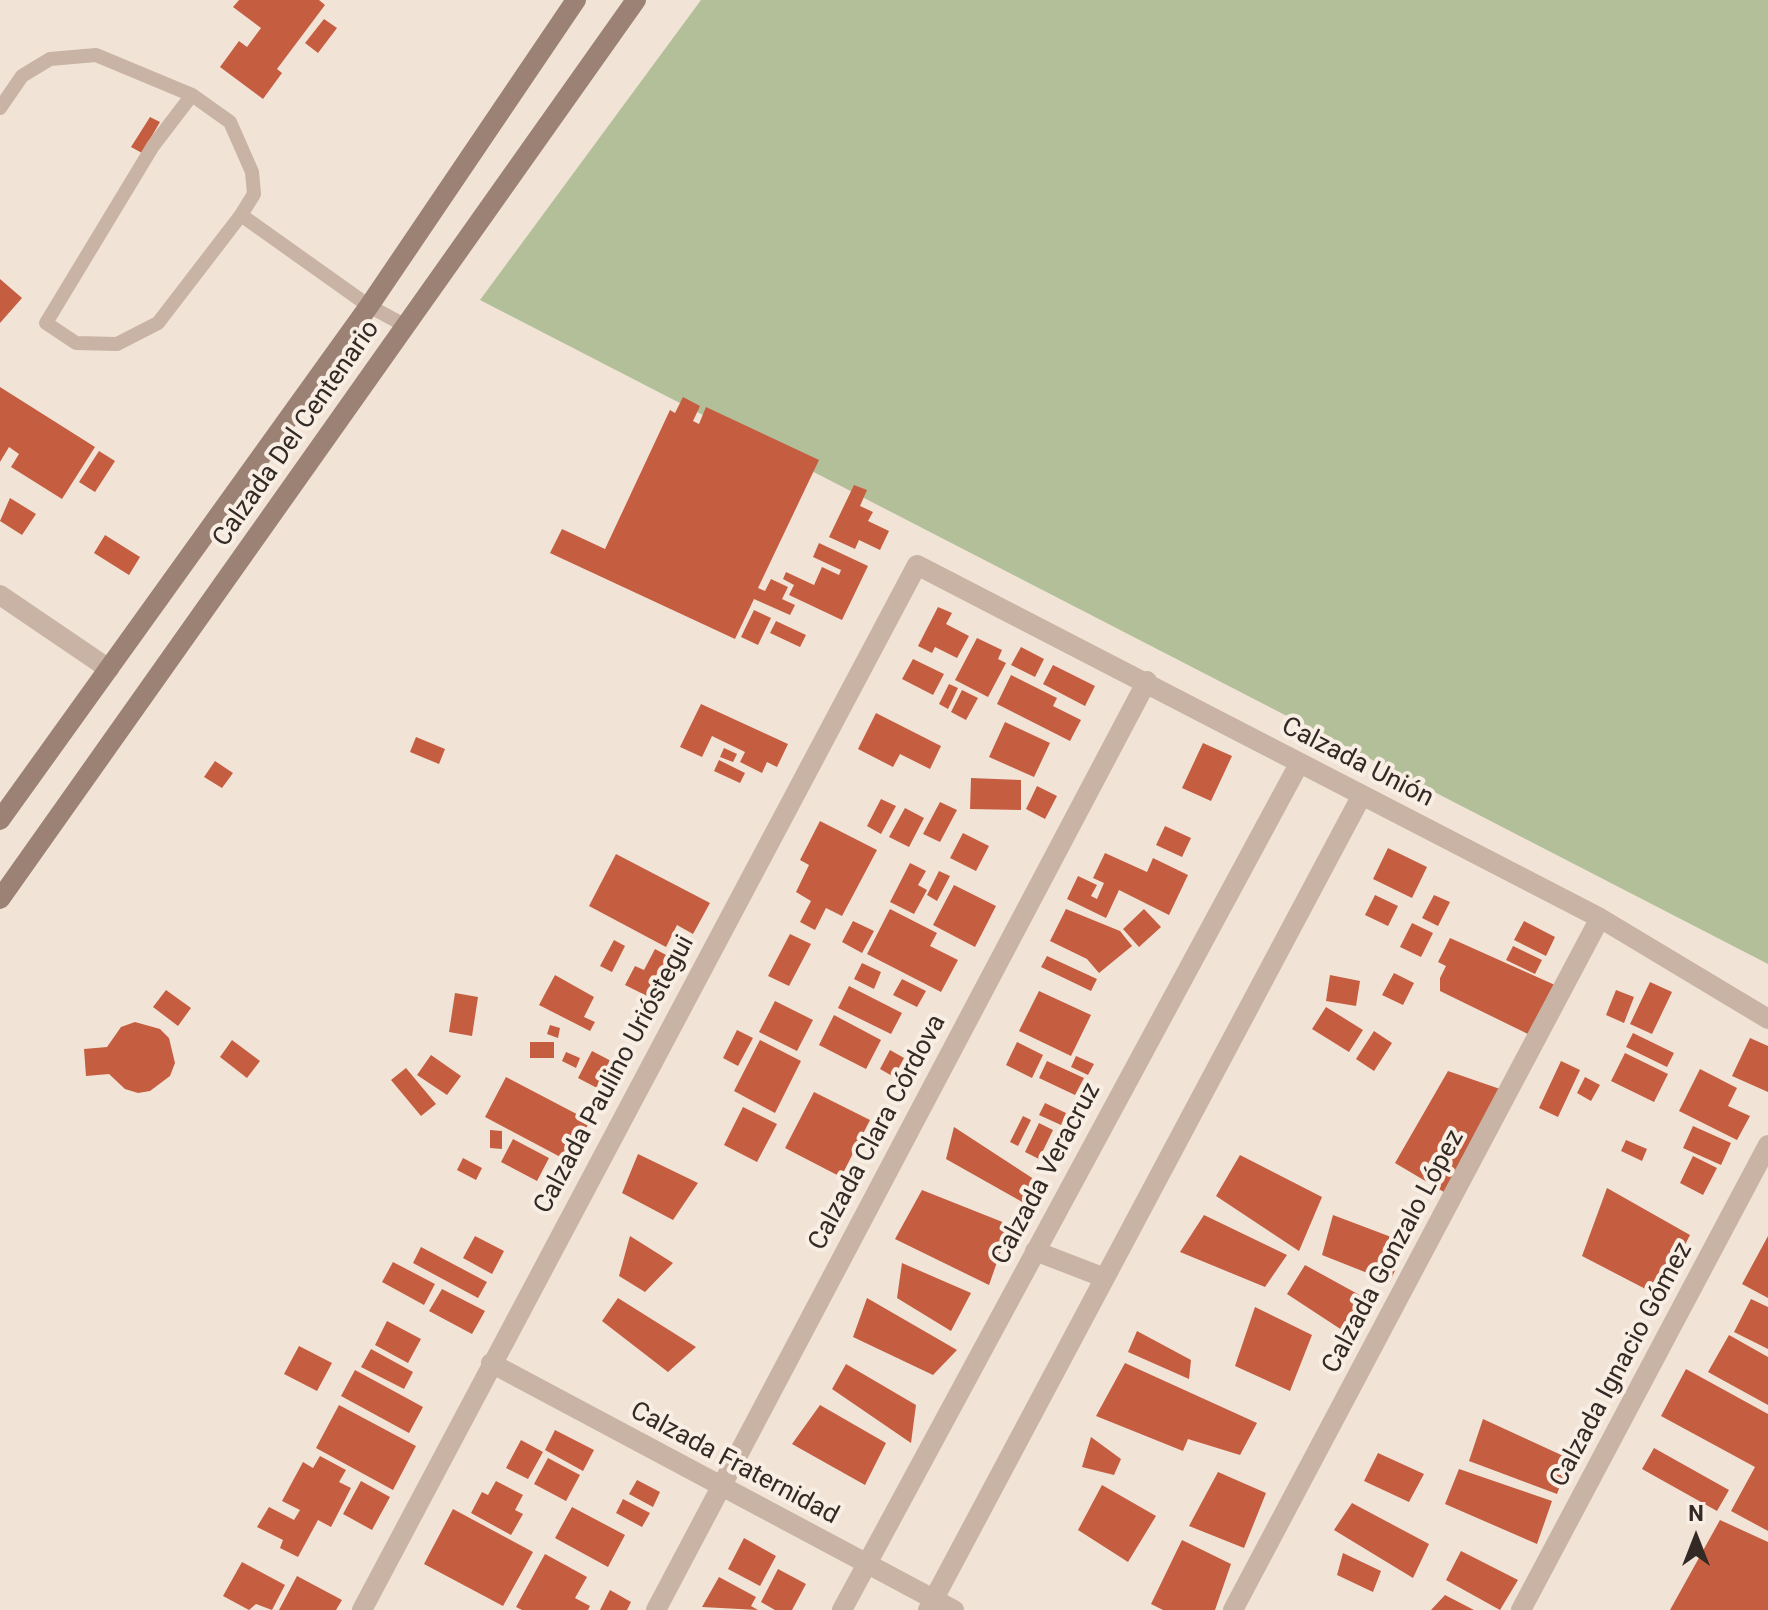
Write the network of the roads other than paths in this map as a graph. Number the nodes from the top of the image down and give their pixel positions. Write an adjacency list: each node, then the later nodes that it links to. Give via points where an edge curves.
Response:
1 (576, 0): 6 (main road, Calzada Del Centenario)
2 (636, 0): 7 (main road, Calzada Del Centenario)
3 (192, 95): 4 (lane, via 96,55 50,59 22,76); 5 (lane, via 230,122 252,172 254,194); 5 (lane, via 153,146 46,323 76,343 117,344 158,323)
4 (0, 108)
5 (241, 215): 6 (lane)
6 (369, 306): 7 (lane); 10 (main road, Calzada Del Centenario)
7 (406, 326): 15 (main road, Calzada Del Centenario)
8 (917, 565): 11 (street, Calzada Unión); 21 (street, Calzada Paulino Urióstegui)
9 (0, 595): 10 (street)
10 (109, 669): 14 (main road, Calzada Del Centenario)
11 (1147, 681): 12 (street, Calzada Unión); 22 (street, Calzada Clara Córdova)
12 (1299, 764): 13 (street, Calzada Unión); 19 (street, Calzada Veracruz)
13 (1362, 795): 16 (street, Calzada Unión); 20 (street)
14 (0, 820)
15 (0, 899)
16 (1600, 918): 17 (street, Calzada Unión); 29 (street, Calzada Gonzalo López)
17 (1768, 1019)
18 (1768, 1145): 30 (street, Calzada Ignacio Gómez)
19 (1035, 1251): 20 (street); 23 (street, Calzada Veracruz)
20 (1105, 1278): 24 (street)
21 (491, 1363): 22 (street, Calzada Fraternidad); 25 (street, Calzada Paulino Urióstegui)
22 (721, 1487): 23 (street, Calzada Fraternidad); 26 (street, Calzada Clara Córdova)
23 (866, 1564): 24 (street, Calzada Fraternidad); 27 (street, Calzada Veracruz)
24 (931, 1605): 28 (street, Calzada Fraternidad)
25 (362, 1610)
26 (656, 1610)
27 (842, 1610)
28 (954, 1610)
29 (1233, 1610)
30 (1521, 1610)

